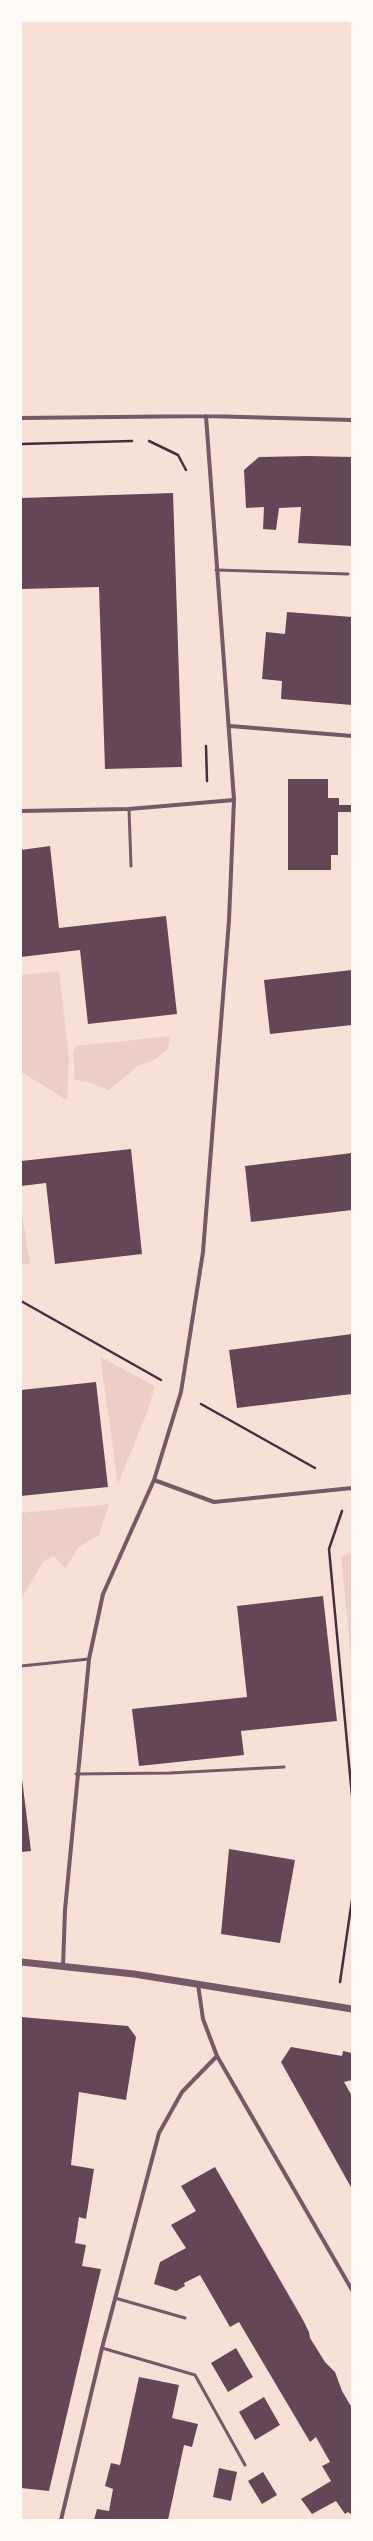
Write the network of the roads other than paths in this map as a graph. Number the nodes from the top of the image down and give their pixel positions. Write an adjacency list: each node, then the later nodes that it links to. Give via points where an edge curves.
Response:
1 (206, 416): 2 (street); 3 (street); 4 (street)
2 (21, 418)
3 (352, 420)
4 (216, 570): 5 (lane); 6 (street)
5 (348, 574)
6 (230, 726): 7 (street); 8 (street)
7 (352, 736)
8 (234, 800): 9 (street); 12 (street, via 229,920 203,1252 181,1392)
9 (129, 809): 10 (street); 11 (lane)
10 (21, 812)
11 (132, 866)
12 (154, 1480): 13 (street, via 214,1502); 14 (street, via 103,1594)
13 (351, 1488)
14 (89, 1659): 15 (lane); 17 (street)
15 (21, 1666)
16 (284, 1767): 17 (lane, via 170,1773)
17 (76, 1774): 19 (street)
18 (21, 1962): 19 (street)
19 (63, 1966): 20 (street)
20 (198, 1983): 21 (street); 22 (street, via 203,2019)
21 (352, 2009)
22 (217, 2056): 23 (street); 24 (street, via 182,2092 159,2133)
23 (352, 2290)
24 (115, 2298): 25 (lane); 26 (street)
25 (185, 2318)
26 (102, 2348): 27 (lane, via 195,2375); 28 (street)
27 (245, 2465)
28 (61, 2520)

